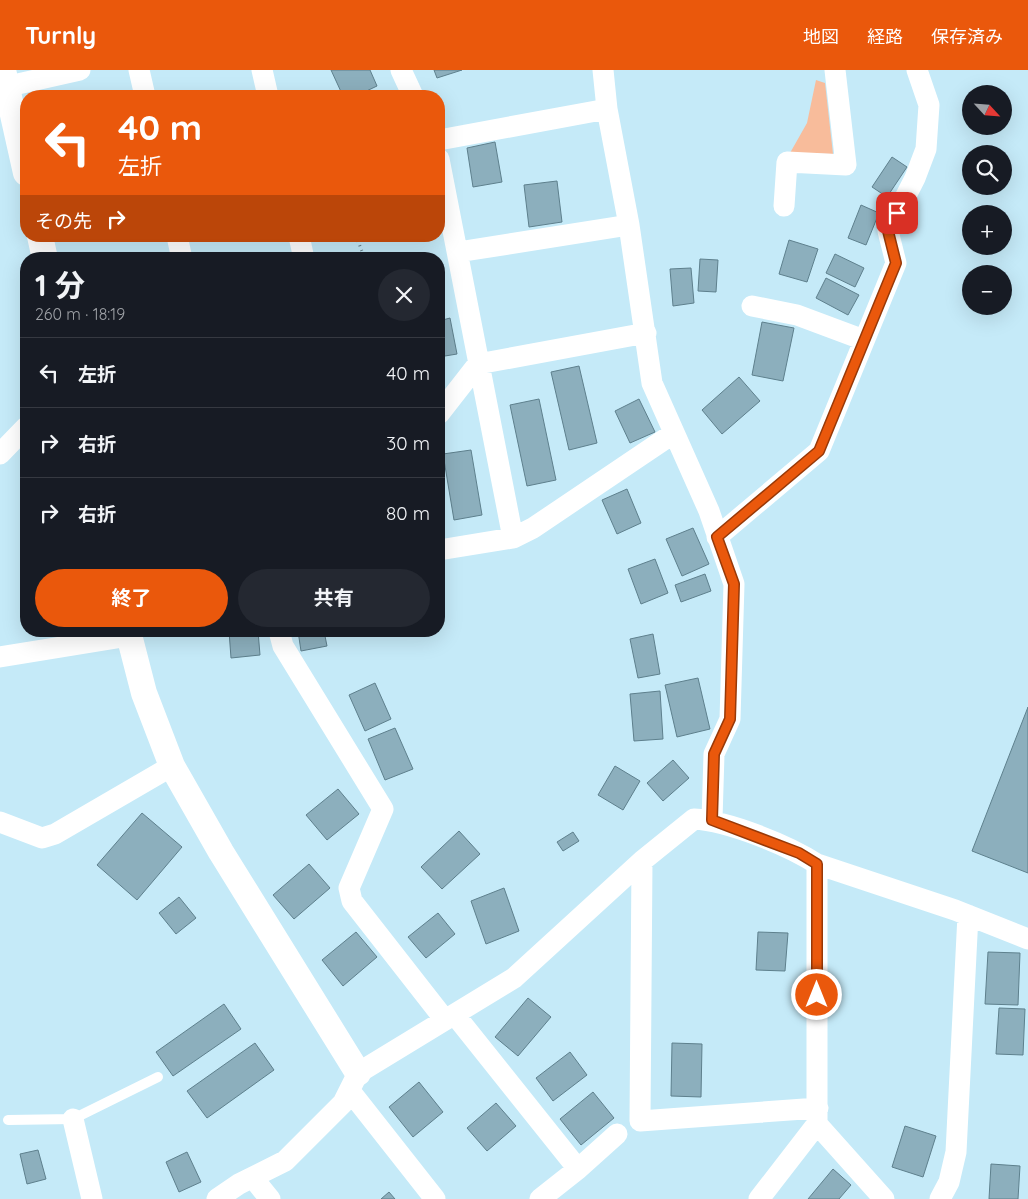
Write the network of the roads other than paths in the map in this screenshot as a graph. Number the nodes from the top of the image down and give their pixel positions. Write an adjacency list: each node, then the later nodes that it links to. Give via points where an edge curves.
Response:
1 (80, 70): 8 (street)
2 (139, 70): 9 (street)
3 (262, 70): 10 (street)
4 (401, 70): 11 (street)
5 (603, 70): 12 (street)
6 (835, 70): 16 (street, via 846,165 787,162)
7 (917, 70): 21 (street, via 929,105 926,149 888,231 896,263)
8 (3, 82): 14 (street)
9 (144, 90)
10 (267, 90)
11 (410, 90)
12 (607, 109): 13 (street); 17 (street)
13 (445, 139)
14 (20, 149)
15 (445, 188): 18 (street)
16 (784, 206)
17 (629, 225): 18 (street); 20 (street)
18 (458, 252): 22 (street)
19 (752, 306): 21 (street, via 798,315)
20 (646, 333): 22 (street); 25 (street, via 652,382)
21 (864, 340): 27 (street, via 819,451)
22 (478, 364): 23 (street); 28 (street)
23 (445, 406)
24 (20, 433): 26 (street)
25 (674, 433): 27 (street, via 709,511); 28 (street, via 533,528)
26 (0, 454)
27 (717, 537): 35 (street, via 734,584 730,719 714,754)
28 (512, 538): 29 (street)
29 (445, 549)
30 (111, 637): 33 (street)
31 (129, 637): 34 (street, via 144,693)
32 (281, 637): 41 (street, via 283,646 383,809 349,888 352,901)
33 (0, 657)
34 (172, 766): 36 (street, via 55,834 42,838); 43 (street)
35 (712, 820): 37 (street, via 694,819); 38 (street, via 799,853)
36 (0, 822)
37 (642, 861): 41 (street, via 514,978); 44 (street, via 640,1121)
38 (817, 864): 39 (street); 44 (street)
39 (968, 915): 40 (street); 57 (street, via 956,1152 952,1174)
40 (1028, 939)
41 (450, 1018): 43 (street); 48 (street)
42 (158, 1077): 45 (lane)
43 (354, 1082): 49 (street, via 342,1103 285,1161); 53 (street)
44 (818, 1116): 55 (street); 56 (street)
45 (72, 1119): 46 (lane); 50 (street)
46 (8, 1120)
47 (617, 1134): 48 (street)
48 (578, 1169): 54 (street)
49 (253, 1178): 51 (street); 52 (street)
50 (92, 1199)
51 (217, 1199)
52 (270, 1199)
53 (435, 1199)
54 (540, 1199)
55 (759, 1199)
56 (884, 1199)
57 (940, 1199)

